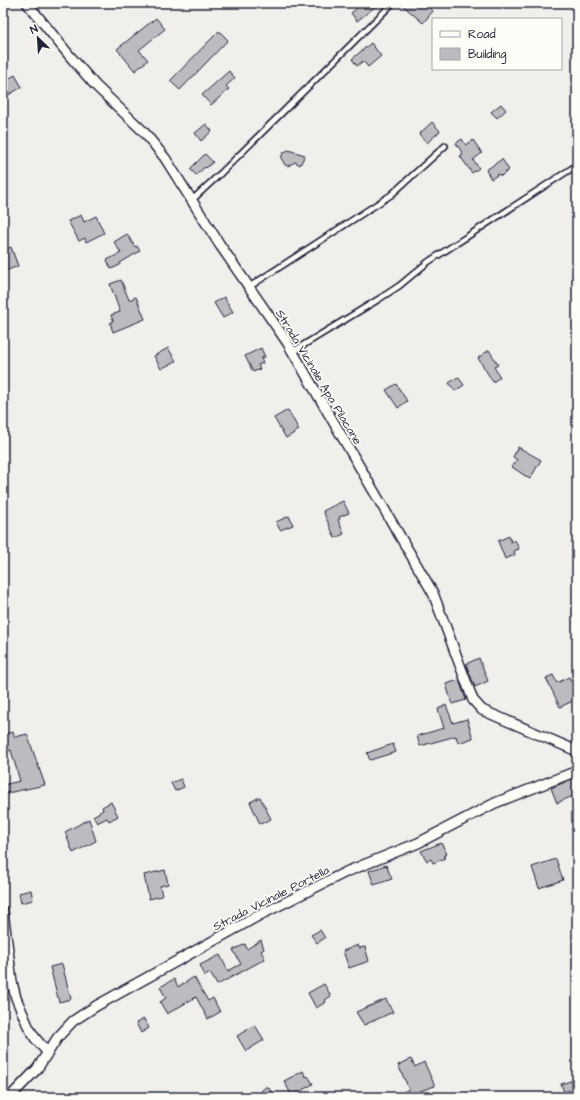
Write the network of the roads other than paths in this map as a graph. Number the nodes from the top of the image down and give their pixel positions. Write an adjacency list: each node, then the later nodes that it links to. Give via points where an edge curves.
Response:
1 (27, 3): 5 (street, Strada Vicinale Apa Pilacane, via 95,85 144,132 165,158)
2 (393, 3): 5 (lane)
3 (445, 146): 6 (lane, via 391,195)
4 (577, 165): 7 (lane, via 428,262 399,286)
5 (191, 201): 6 (street, Strada Vicinale Apa Pilacane)
6 (249, 287): 7 (street, Strada Vicinale Apa Pilacane)
7 (292, 352): 8 (street, Strada Vicinale Apa Pilacane, via 433,593 473,700 482,710)
8 (577, 751)
9 (577, 771): 11 (street, Strada Vicinale Portella, via 495,803 418,843 346,872 258,916 73,1021)
10 (3, 911): 11 (street, via 16,998 28,1026)
11 (48, 1053): 12 (street, Strada Vicinale Portella, via 37,1069)
12 (10, 1097)

